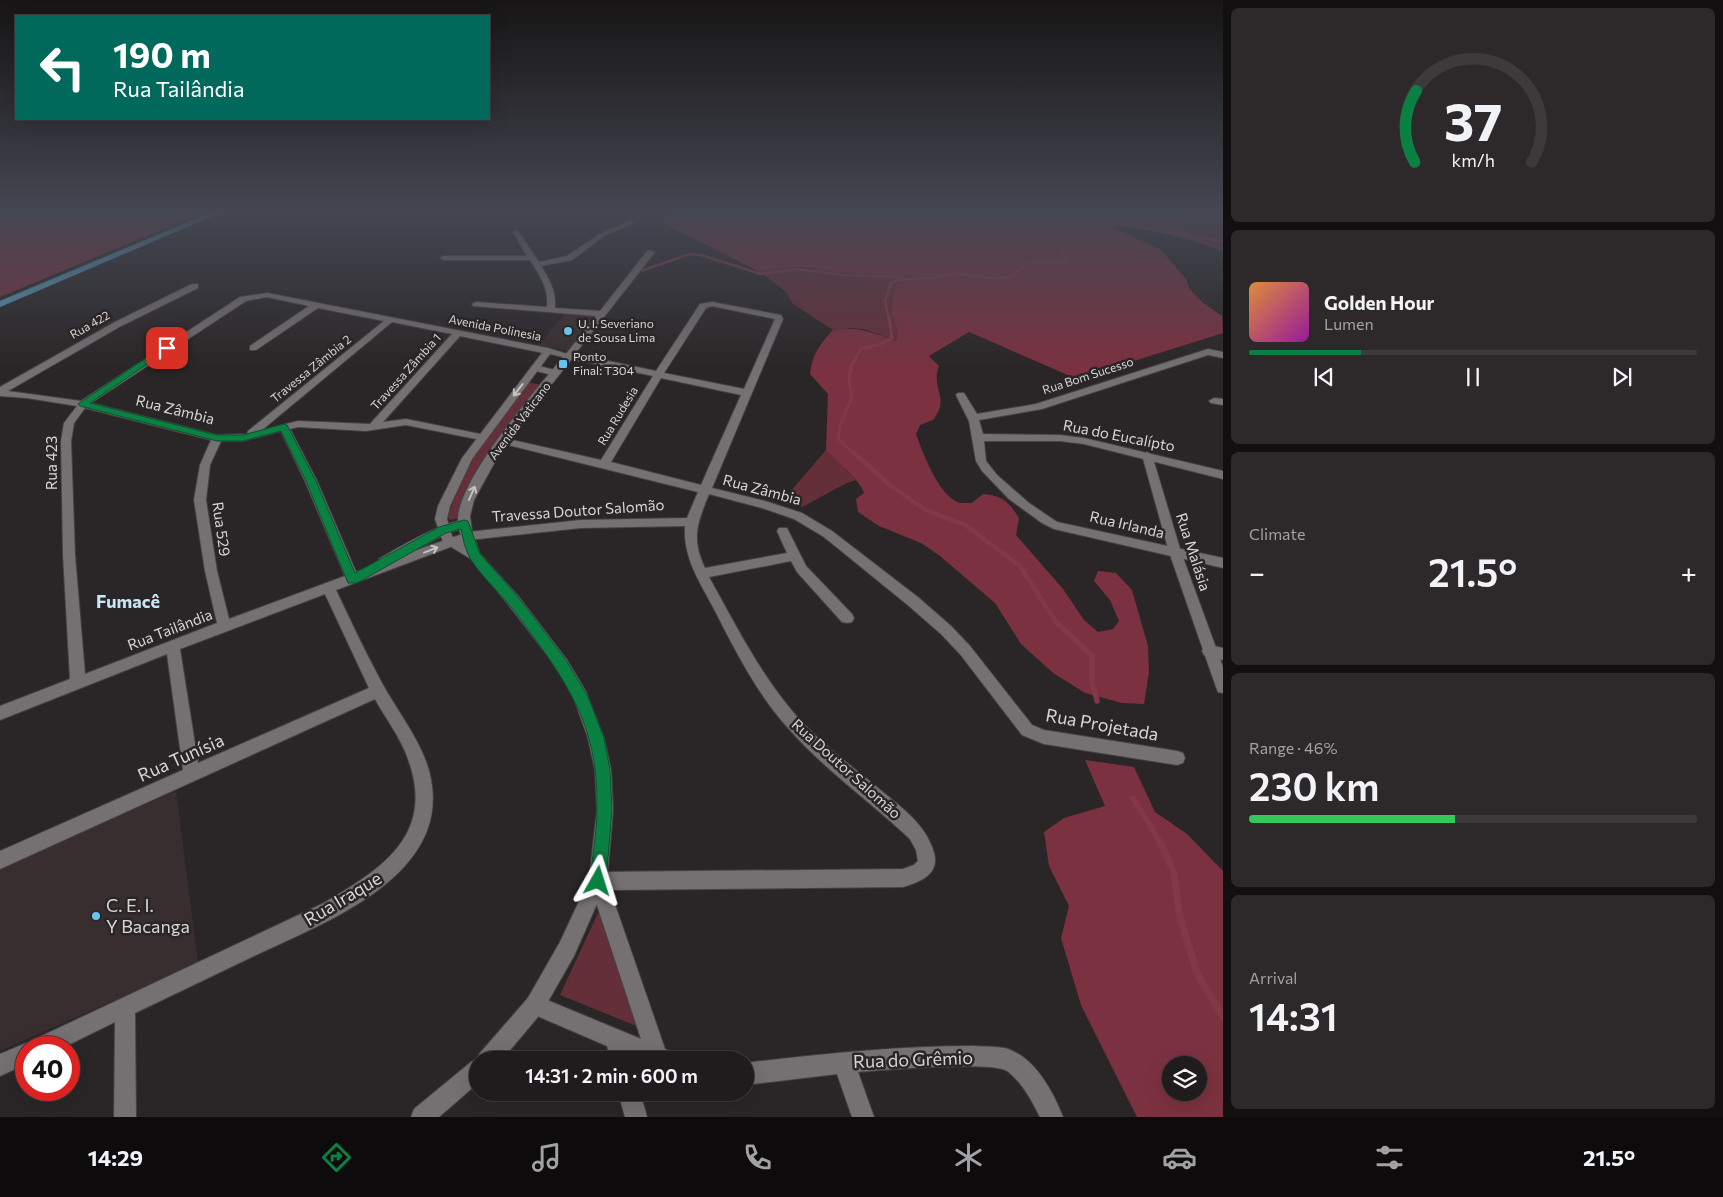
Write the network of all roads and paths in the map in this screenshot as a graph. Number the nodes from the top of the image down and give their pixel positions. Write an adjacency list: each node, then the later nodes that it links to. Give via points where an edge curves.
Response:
1 (95, 264): 6 (highway)
2 (536, 264): 10 (street, via 550,287)
3 (640, 264): 11 (street, Avenida Vaticano)
4 (194, 286): 21 (street, Rua 422, via 118,324)
5 (267, 295): 8 (street, Avenida Polinesia); 24 (street, Rua 423, via 243,299)
6 (0, 304)
7 (476, 304): 10 (street)
8 (316, 305): 12 (street, Avenida Polinesia); 14 (street)
9 (703, 306): 20 (street, Rua Rudesia); 22 (street, Rua Doutor Salomão, via 712,304 779,319)
10 (551, 309): 11 (street)
11 (603, 314): 17 (street, Avenida Vaticano)
12 (390, 320): 13 (street, Avenida Polinesia); 28 (street, Travessa Zâmbia 2)
13 (457, 334): 15 (street, Avenida Polinesia); 27 (street, Travessa Zâmbia 1)
14 (253, 348)
15 (548, 351): 17 (street, Avenida Polinesia); 18 (street, Avenida Vaticano)
16 (1223, 355): 25 (street, Rua Bom Sucesso, via 1208,352 1038,407)
17 (569, 356): 19 (street, Avenida Vaticano); 20 (street, Avenida Polinesia)
18 (535, 368): 19 (street); 29 (street, Avenida Vaticano, one-way to 29)
19 (556, 372): 32 (street, Avenida Vaticano)
20 (658, 374): 22 (street, Avenida Polinesia); 34 (street, Rua Rudesia)
21 (0, 392): 24 (street, Rua Zâmbia)
22 (747, 393): 36 (street, Rua Doutor Salomão)
23 (961, 395): 25 (street)
24 (83, 404): 31 (street, Rua Zâmbia); 53 (street, Rua 423, via 69,423 66,441 69,555)
25 (974, 418): 30 (street)
26 (284, 427): 27 (street, Rua Zâmbia, via 307,424); 28 (street, Rua Zâmbia); 47 (street, via 311,481)
27 (373, 427): 29 (street, Rua Zâmbia, via 406,422)
28 (248, 436): 31 (street, Rua Zâmbia)
29 (481, 437): 38 (street, Avenida Vaticano, via 444,506)
30 (978, 437): 33 (street, Rua do Eucalípto, via 1008,440 1060,438); 42 (street, Rua Irlanda, via 981,462 986,470 1025,506 1054,525)
31 (217, 438): 50 (street, Rua 529, via 206,464 200,500)
32 (504, 441): 34 (street, Rua Zâmbia); 39 (street, Avenida Vaticano, one-way to 32, via 464,514 472,490)
33 (1147, 455): 35 (street, Rua do Eucalípto); 42 (street, Rua Malásia)
34 (604, 464): 36 (street, Rua Zâmbia)
35 (1223, 475)
36 (704, 491): 37 (street, Rua Doutor Salomão); 57 (street, Rua Zâmbia, via 784,510 828,534 946,630)
37 (691, 522): 39 (street, Travessa Doutor Salomão); 46 (street, Rua Doutor Salomão, via 691,552)
38 (443, 530): 39 (street, Rua Tailândia); 41 (street); 47 (street, Rua Tailândia)
39 (466, 530): 41 (street, Rua Tailândia); 43 (street)
40 (783, 530): 44 (street)
41 (450, 543): 43 (street); 47 (street, Rua Tailândia, one-way to 41)
42 (1175, 552): 45 (street, Rua Irlanda); 52 (street, Rua Malásia)
43 (475, 556): 61 (street, via 562,664 581,697 596,738 603,770 605,810)
44 (794, 556): 46 (street); 49 (street, via 809,580)
45 (1223, 563)
46 (701, 574): 61 (street, Rua Doutor Salomão, via 746,656 788,715 818,748 916,833 927,863 925,869 903,878)
47 (352, 580): 48 (street, Rua Tailândia)
48 (329, 588): 50 (street, Rua Tailândia); 55 (street, Rua Iraque)
49 (847, 618)
50 (224, 626): 51 (street, Rua Tailândia)
51 (173, 646): 53 (street, Rua Tailândia); 59 (street)
52 (1216, 652): 54 (street, Rua Malásia)
53 (78, 683): 56 (street, Rua Tailândia)
54 (1223, 686)
55 (378, 691): 59 (street, Rua Tunísia); 63 (street, Rua Iraque, via 416,758 425,789 424,813 418,833 390,871 366,890 331,910)
56 (0, 713)
57 (1023, 725): 58 (street, Rua Projetada, via 1044,737)
58 (1177, 758)
59 (192, 776): 60 (street, Rua Tunísia)
60 (0, 860)
61 (598, 881): 62 (street, via 567,949); 69 (street)
62 (535, 1005): 65 (street); 66 (street)
63 (125, 1007): 64 (street, Rua Iraque); 76 (street)
64 (63, 1036)
65 (616, 1038): 67 (street); 68 (street)
66 (496, 1051)
67 (619, 1051)
68 (645, 1051)
69 (659, 1051)
70 (15, 1058): 72 (street)
71 (844, 1062): 73 (street, Rua do Grêmio); 79 (street); 80 (street, Rua do Grêmio, via 920,1058 1006,1059 1026,1075)
72 (0, 1066)
73 (754, 1073)
74 (469, 1077): 77 (street)
75 (631, 1101): 78 (street)
76 (125, 1117)
77 (422, 1117)
78 (636, 1117)
79 (863, 1117)
80 (1052, 1117)

